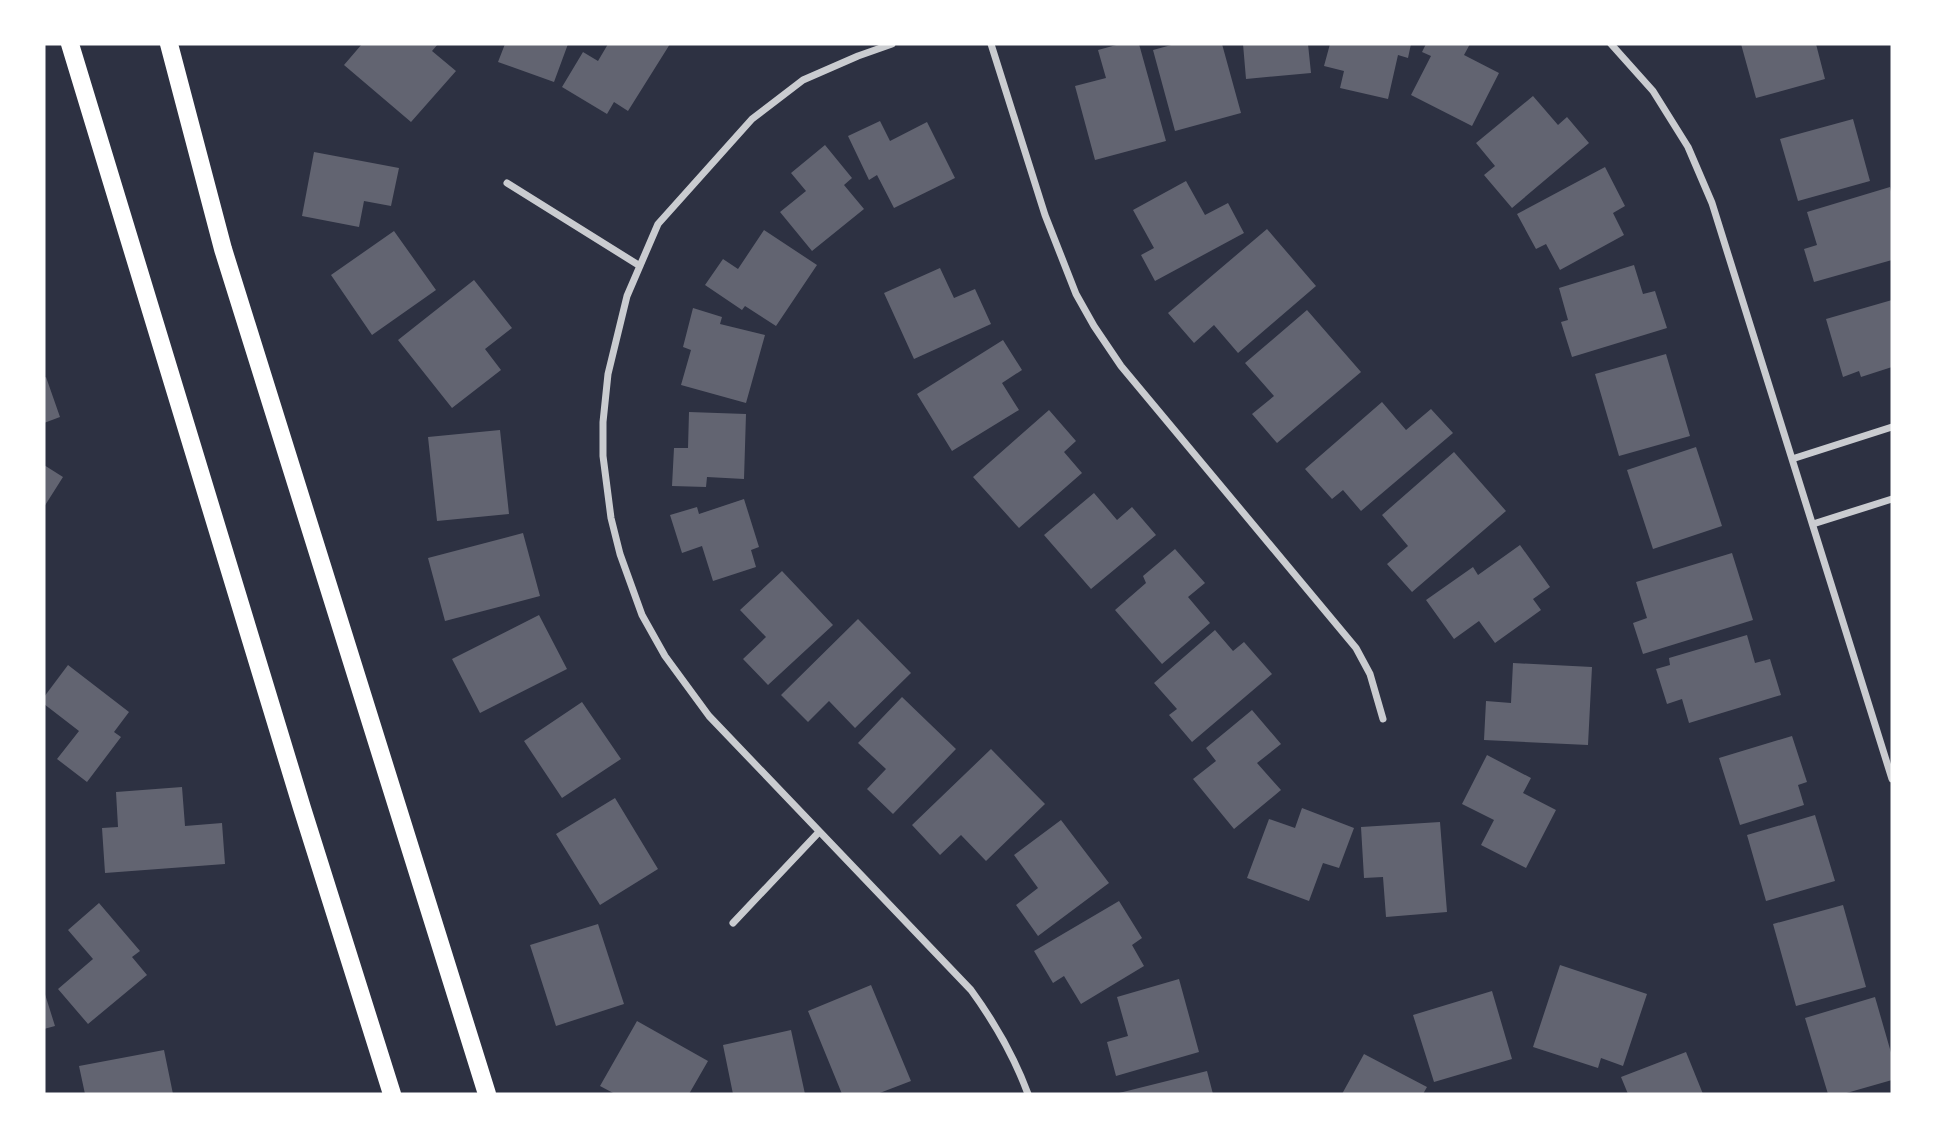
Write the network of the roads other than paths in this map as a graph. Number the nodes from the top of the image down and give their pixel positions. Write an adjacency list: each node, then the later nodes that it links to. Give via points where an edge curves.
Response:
1 (70, 44): 16 (main road)
2 (169, 44): 17 (main road, via 223,250)
3 (892, 44): 7 (street, via 803,80 752,119 658,224)
4 (991, 44): 12 (street, via 1045,215 1088,315 1121,366 1356,648 1370,674)
5 (1611, 44): 9 (street, via 1653,91 1698,170)
6 (507, 183): 7 (street)
7 (640, 266): 14 (street, via 626,296 608,374 603,422 603,456 620,554 642,615 665,656 709,716)
8 (1892, 427): 9 (street)
9 (1792, 459): 11 (street)
10 (1892, 499): 11 (street)
11 (1813, 524): 13 (street)
12 (1383, 719)
13 (1892, 779)
14 (819, 832): 15 (street); 18 (street, via 971,990 1006,1044)
15 (733, 923)
16 (392, 1094)
17 (487, 1094)
18 (1028, 1094)

